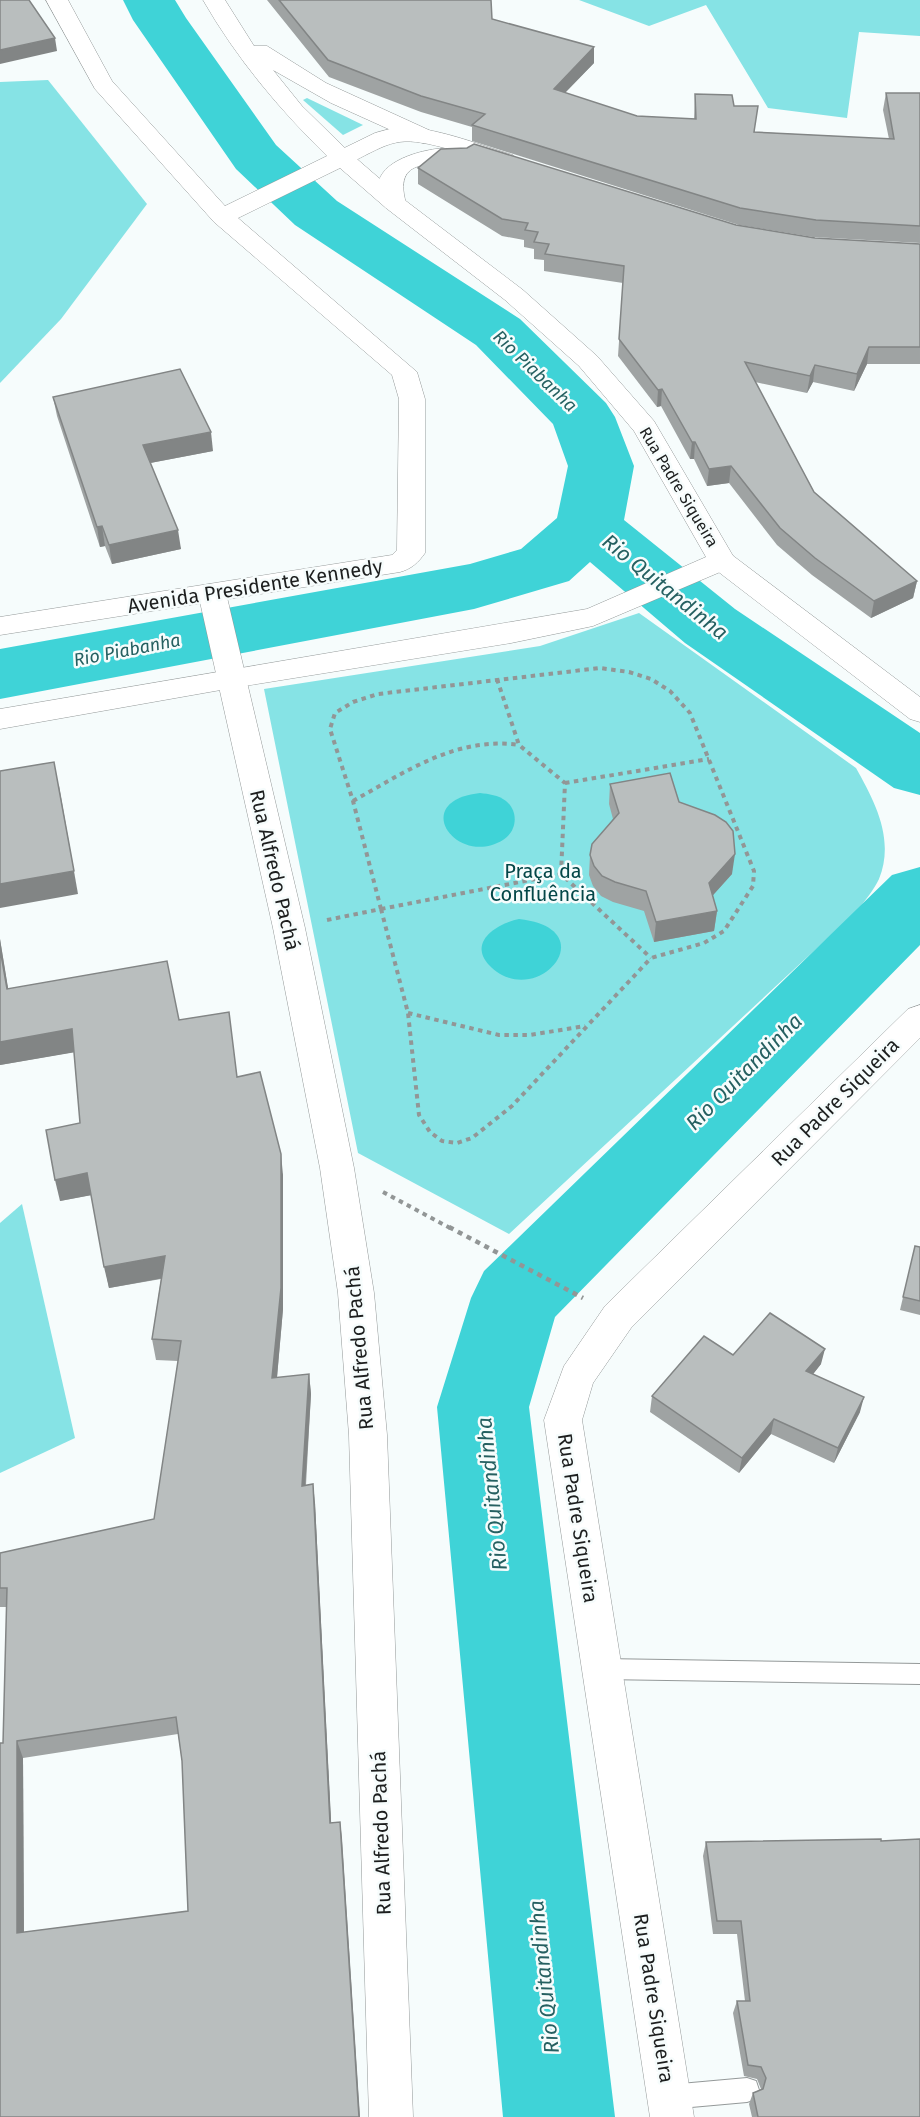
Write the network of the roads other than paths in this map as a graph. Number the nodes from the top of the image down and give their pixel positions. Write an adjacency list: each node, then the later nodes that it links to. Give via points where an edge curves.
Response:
1 (57, 0): 7 (main road, via 103,84)
2 (214, 0): 3 (main road, Rua Padre Siqueira)
3 (233, 33): 4 (main road, via 336,99); 5 (main road, Rua Padre Siqueira, via 294,111)
4 (423, 136): 5 (main road, via 398,134); 6 (main road, via 516,163 451,155 416,160 394,176)
5 (342, 158): 6 (main road, Rua Padre Siqueira); 7 (main road)
6 (393, 203): 8 (main road, Rua Padre Siqueira, via 514,295 588,361 645,427)
7 (222, 217): 9 (main road, Avenida Presidente Kennedy, via 404,372 412,399 411,554 400,563)
8 (722, 561): 11 (main road, via 593,617 511,633); 12 (main road, Rua Padre Siqueira)
9 (214, 598): 10 (main road, Avenida Presidente Kennedy); 11 (main road, Rua Alfredo Pachá)
10 (0, 626)
11 (230, 671): 13 (main road); 19 (main road, Rua Alfredo Pachá, via 289,928 337,1168 356,1293 368,1435)
12 (920, 712)
13 (0, 719)
14 (920, 1018): 15 (main road, Rua Padre Siqueira, via 618,1317 577,1377 563,1420)
15 (602, 1669): 16 (lane); 18 (main road, Rua Padre Siqueira)
16 (920, 1674)
17 (747, 2090): 18 (lane)
18 (671, 2107)
19 (391, 2117)

